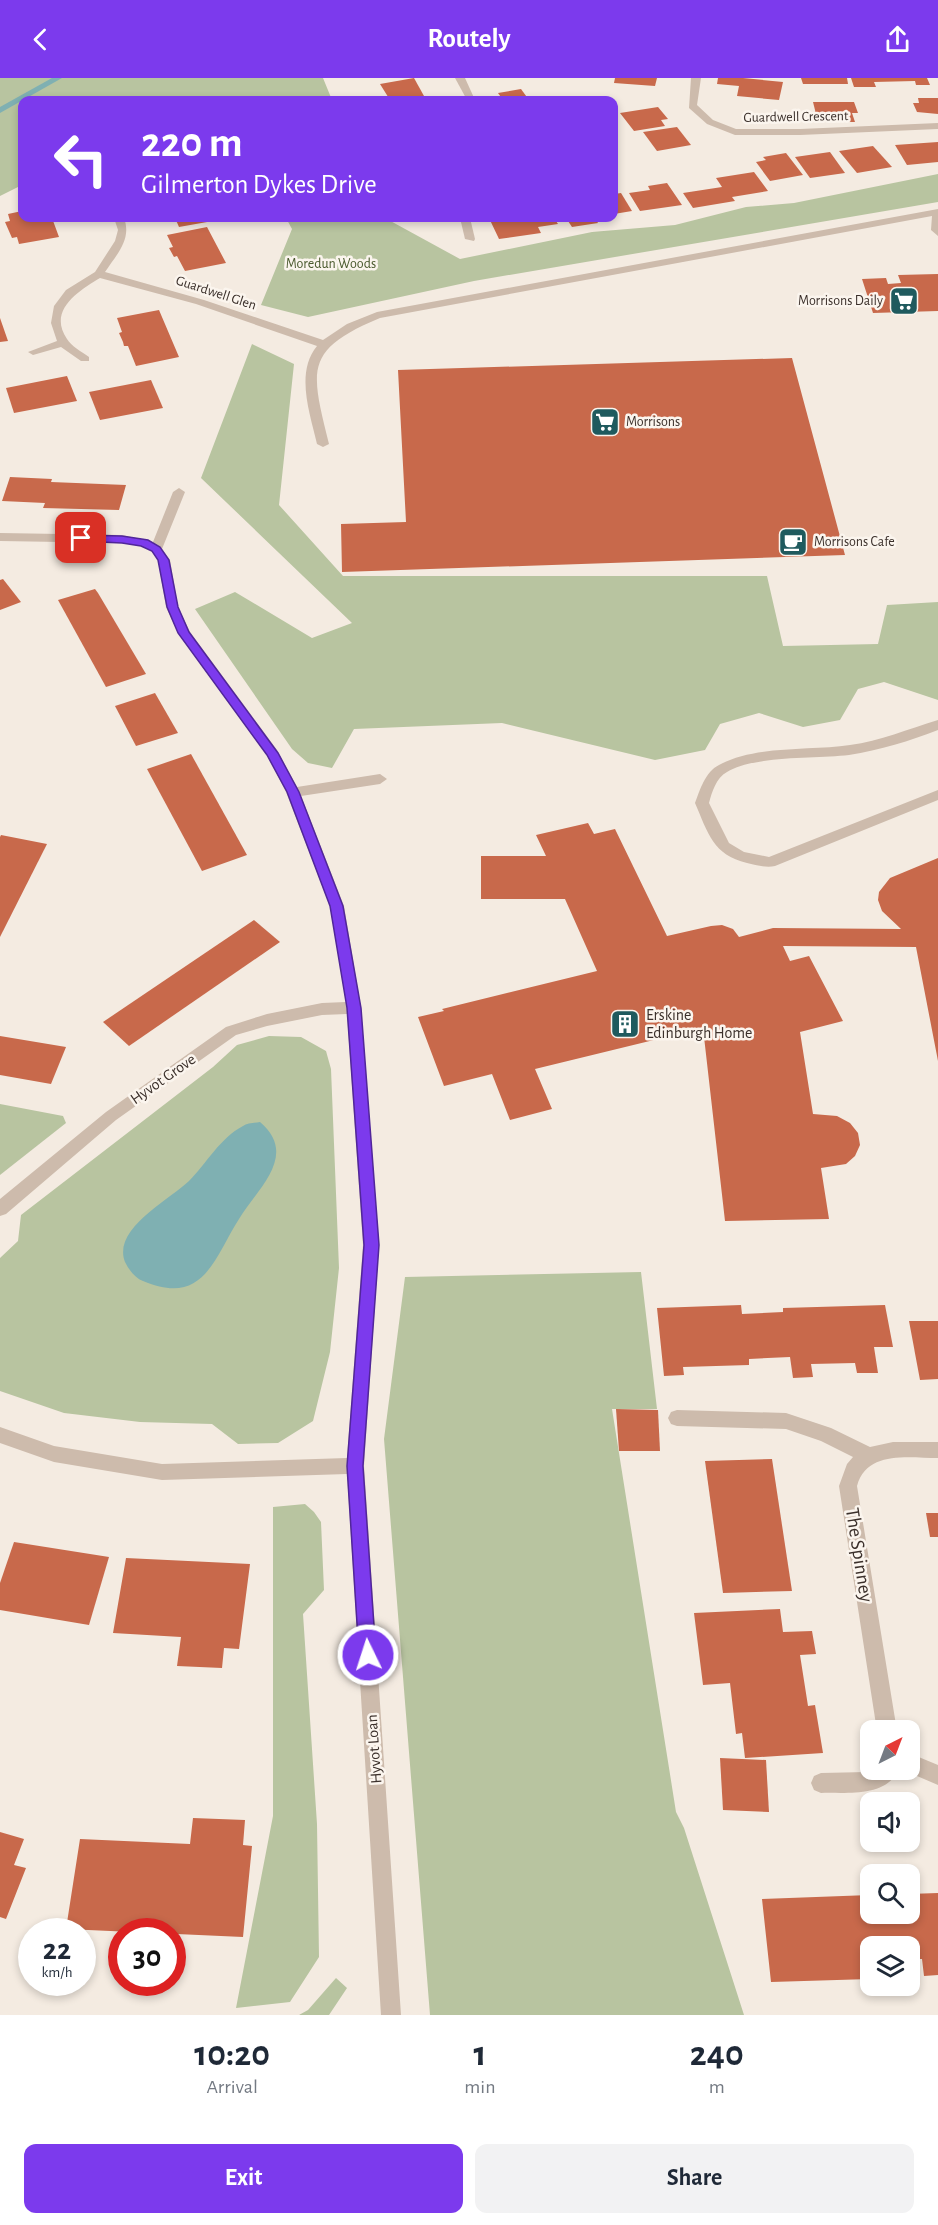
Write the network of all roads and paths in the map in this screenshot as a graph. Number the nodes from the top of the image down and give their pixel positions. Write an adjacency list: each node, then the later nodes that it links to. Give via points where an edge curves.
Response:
1 (460, 78): 3 (street)
2 (696, 78): 4 (street, Guardwell Crescent, via 692,106 710,122 735,132)
3 (469, 96)
4 (938, 126)
5 (938, 212): 8 (street); 12 (street, via 377,315)
6 (120, 222): 10 (street, via 120,241)
7 (467, 222): 9 (street)
8 (938, 233)
9 (470, 239)
10 (99, 274): 11 (street, via 70,292 59,306 56,323); 12 (street, Guardwell Glen, via 200,302)
11 (63, 343): 13 (street); 14 (street)
12 (323, 344): 15 (street, via 311,363 312,396)
13 (33, 352)
14 (85, 359)
15 (323, 444)
16 (179, 492): 18 (street)
17 (0, 537): 18 (street, via 122,539 144,543)
18 (160, 554): 21 (street, Hyvot Loan, via 172,607 184,633 272,753)
19 (938, 725): 22 (street, via 851,749 743,761 721,769 709,783 702,803 722,848 742,859 770,862)
20 (380, 780): 21 (street)
21 (293, 792): 23 (street, Hyvot Loan, via 337,906)
22 (938, 795)
23 (354, 1008): 24 (street, Hyvot Grove, via 322,1009 231,1031 111,1116); 29 (street, Hyvot Loan, via 371,1245)
24 (0, 1209)
25 (677, 1418): 28 (street, via 786,1421 825,1434)
26 (0, 1436): 29 (street, via 54,1454 162,1472)
27 (938, 1450): 28 (street, via 892,1450)
28 (867, 1455): 30 (street, The Spinney, via 854,1467 848,1486)
29 (355, 1466): 35 (street, Hyvot Loan)
30 (885, 1720)
31 (920, 1768): 32 (street)
32 (938, 1775)
33 (873, 1780): 34 (street)
34 (821, 1783)
35 (391, 2015)

